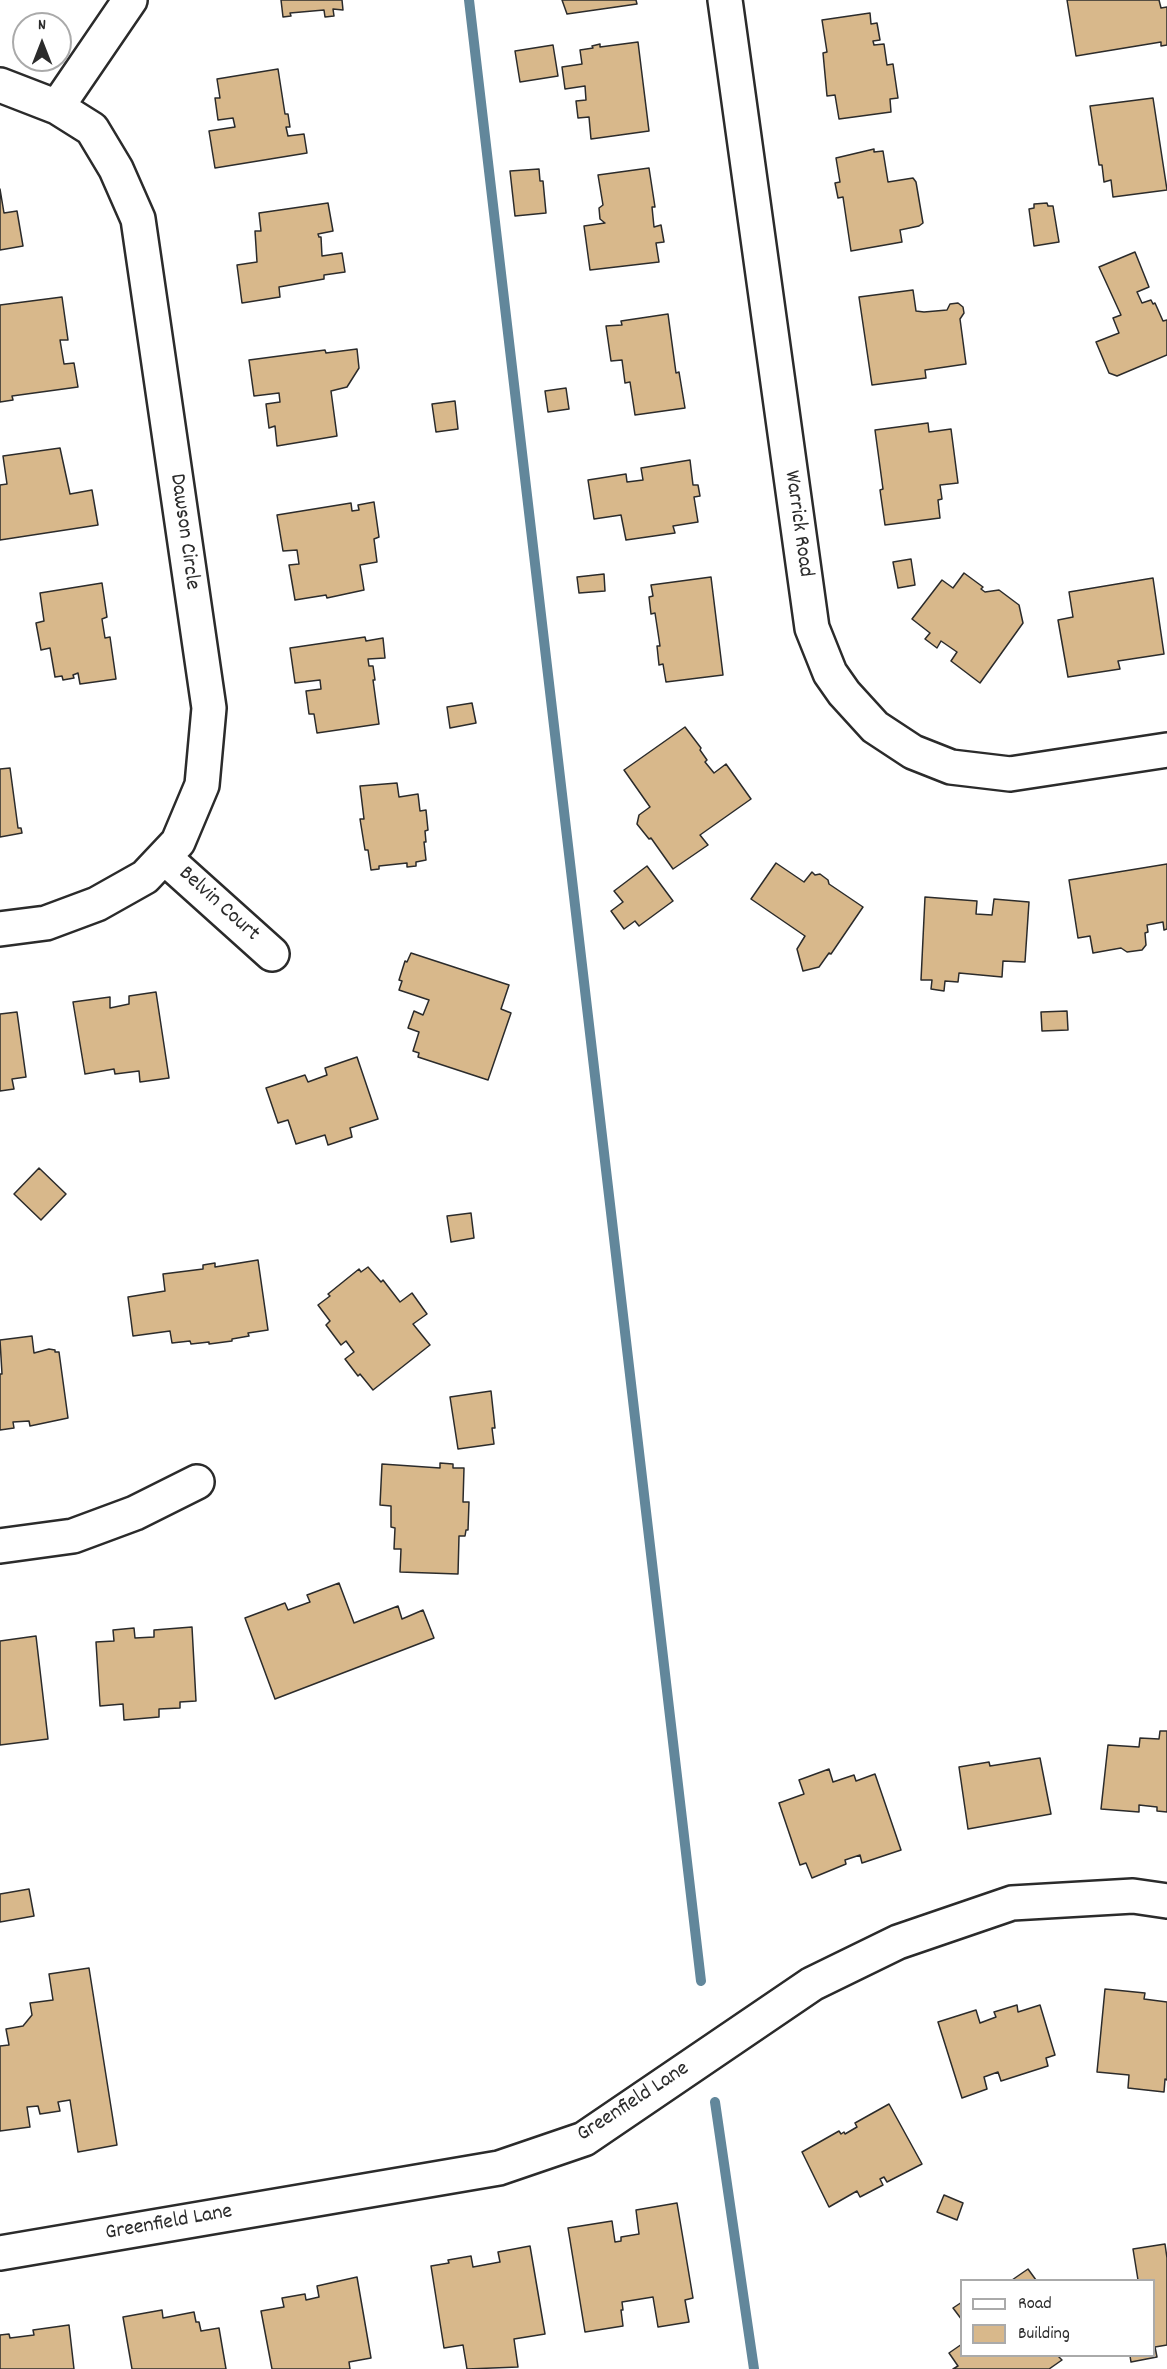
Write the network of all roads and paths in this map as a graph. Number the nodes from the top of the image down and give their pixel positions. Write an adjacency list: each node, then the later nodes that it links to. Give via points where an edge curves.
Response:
1 (130, 0): 4 (street)
2 (725, 0): 5 (street, Warrick Road, via 812,628 830,673 875,727 913,752 951,768 1010,774)
3 (0, 85): 4 (street, Dawson Circle)
4 (57, 107): 6 (street, Dawson Circle, via 92,129 116,169 138,219 202,662 208,708 202,785 178,842)
5 (1167, 750)
6 (164, 857): 7 (street, Dawson Circle, via 145,877 97,904 46,923); 8 (street, Belvin Court)
7 (0, 929)
8 (273, 954)
9 (197, 1482): 10 (street, via 135,1513 73,1536)
10 (0, 1546)
11 (1167, 1901): 12 (street, Greenfield Lane, via 1133,1896 1012,1903 898,1942 812,1984 584,2139 499,2168)
12 (0, 2253)

